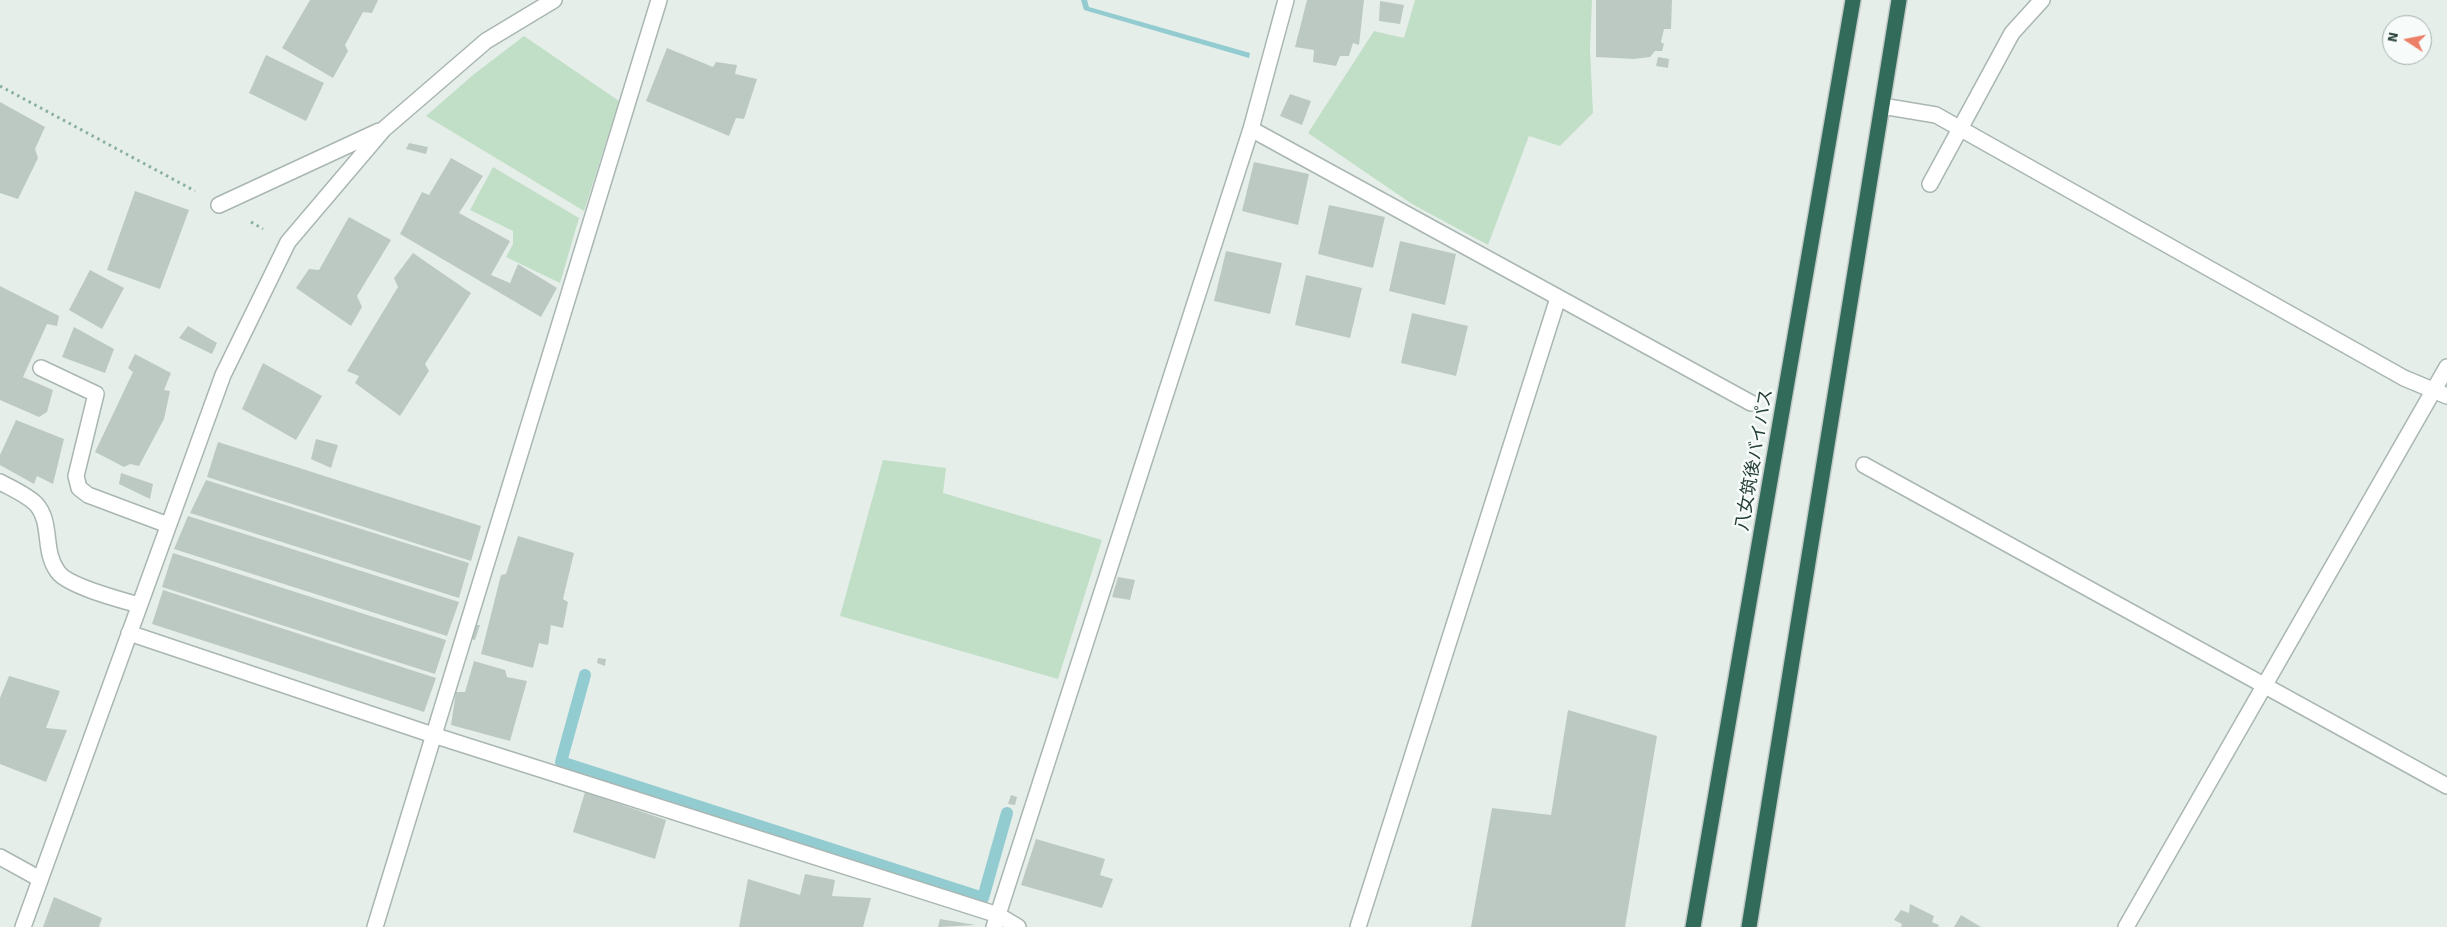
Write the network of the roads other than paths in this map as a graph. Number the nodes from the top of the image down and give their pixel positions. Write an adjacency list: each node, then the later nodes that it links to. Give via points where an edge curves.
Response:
1 (554, 0): 8 (street, via 486,41)
2 (659, 0): 24 (street)
3 (1286, 0): 9 (street)
4 (1854, 0): 33 (highway, 八女筑後バイパス)
5 (1899, 0): 7 (highway)
6 (2042, 0): 10 (street, via 2012,33)
7 (1882, 106): 10 (street, via 1936,115); 34 (highway)
8 (384, 129): 12 (street); 20 (street, via 288,242 223,375)
9 (1250, 129): 13 (street); 28 (street)
10 (1961, 129): 11 (street); 16 (street, via 2404,378)
11 (1930, 184)
12 (220, 204)
13 (1558, 298): 17 (street); 32 (street)
14 (41, 368): 20 (street, via 96,394 76,476 79,488 88,495)
15 (2447, 368): 16 (street)
16 (2441, 393): 23 (street)
17 (1751, 403)
18 (1864, 465): 23 (street)
19 (0, 482): 21 (street, via 35,504 46,521 49,556 59,574 89,590)
20 (168, 526): 21 (street)
21 (139, 605): 22 (street)
22 (129, 633): 24 (street); 27 (street)
23 (2265, 685): 25 (street); 35 (street)
24 (433, 735): 28 (street); 30 (street)
25 (2447, 786)
26 (0, 857): 27 (street)
27 (40, 879): 29 (street)
28 (996, 921): 31 (street)
29 (22, 927)
30 (375, 927)
31 (1018, 927)
32 (1358, 927)
33 (1693, 927)
34 (1749, 927)
35 (2126, 927)

